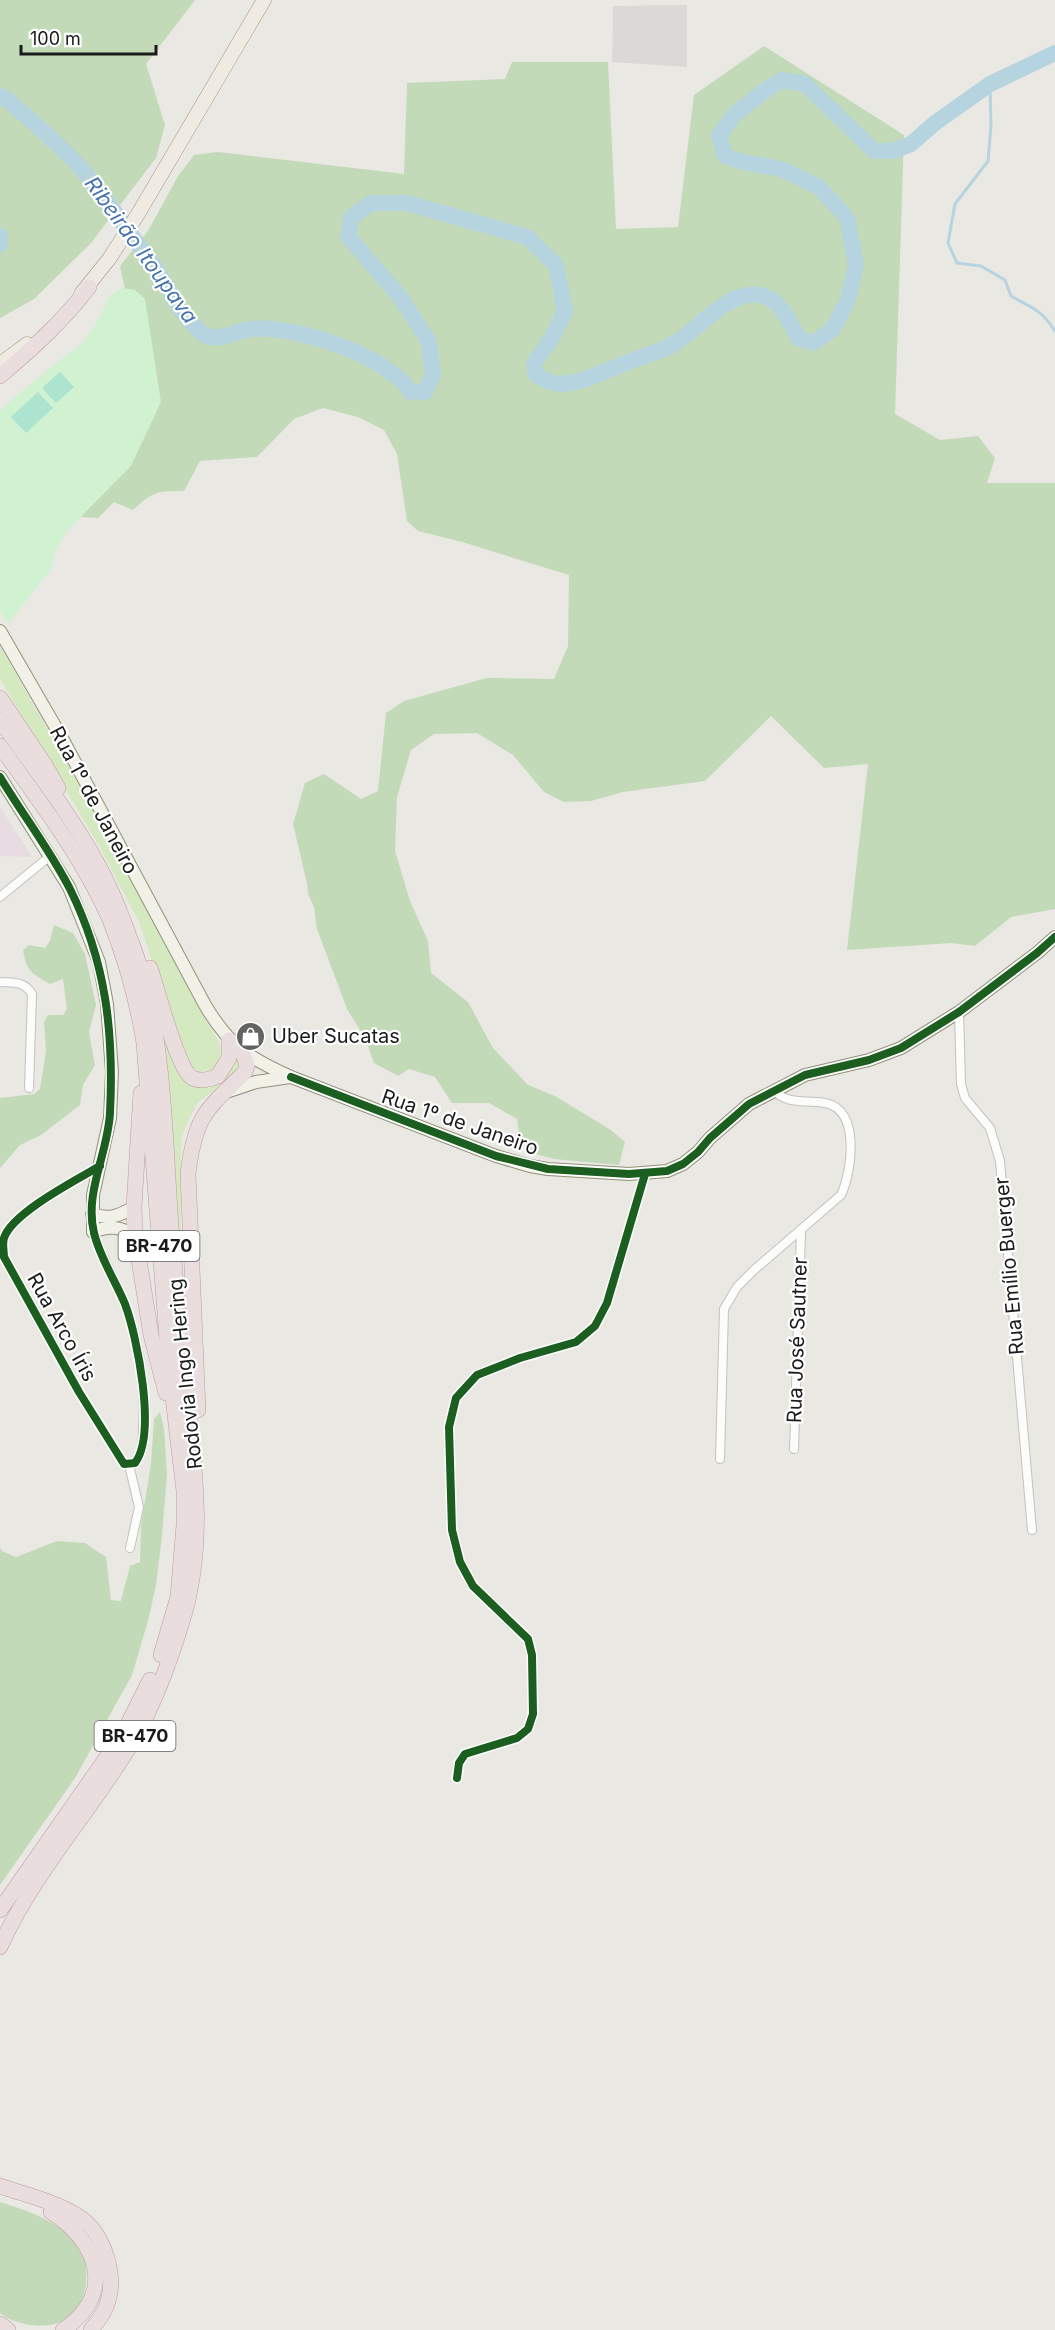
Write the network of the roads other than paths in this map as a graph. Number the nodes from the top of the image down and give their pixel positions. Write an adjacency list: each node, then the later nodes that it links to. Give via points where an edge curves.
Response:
1 (264, 0): 2 (main road, via 138,214)
2 (89, 286): 3 (main road, via 57,319); 4 (highway, via 70,312)
3 (0, 364)
4 (0, 376)
5 (0, 631): 17 (street, Rua 1º de Janeiro, via 205,1005)
6 (0, 698): 11 (highway, via 45,765)
7 (0, 720): 11 (highway, Rodovia Ingo Hering / BR-470)
8 (0, 746): 19 (highway, Rodovia Ingo Hering / BR-470, via 38,797 109,918 137,1005)
9 (0, 777): 10 (street)
10 (50, 856): 13 (street); 24 (street, via 82,917 99,962 107,1004 112,1072 110,1118)
11 (97, 862): 12 (highway, Rodovia Ingo Hering / BR-470)
12 (109, 888): 17 (highway, via 144,953 185,1070 195,1079 218,1076 229,1058); 35 (highway, Rodovia Ingo Hering / BR-470, via 142,973 157,1044)
13 (0, 897)
14 (1055, 937): 16 (street, Rua 1º de Janeiro)
15 (0, 982): 21 (street, via 21,983 32,994)
16 (959, 1012): 22 (street, Rua 1º de Janeiro, via 901,1048 805,1075); 36 (street, Rua Emílio Buerger, via 964,1098 990,1128 1000,1161)
17 (230, 1040): 18 (street, Rua 1º de Janeiro)
18 (242, 1051): 20 (street, Rua 1º de Janeiro); 23 (highway, via 245,1072)
19 (146, 1070): 26 (highway, via 141,1090); 31 (highway, Rodovia Ingo Hering / BR-470)
20 (291, 1077): 23 (street); 25 (street, Rua 1º de Janeiro, via 530,1166)
21 (29, 1088)
22 (773, 1090): 25 (street, Rua 1º de Janeiro, via 749,1104 683,1164); 29 (street, via 790,1101 826,1103 838,1108 845,1116 851,1140 848,1181 841,1195)
23 (225, 1092): 35 (highway, via 198,1123 188,1174 201,1456)
24 (100, 1166): 27 (street); 34 (street, Rua Arco Íris, via 11,1224 3,1239 4,1257 79,1392 124,1464)
25 (645, 1174): 38 (street, via 607,1303 595,1326 576,1342 477,1375 456,1398 449,1427 452,1530 460,1562 473,1586 528,1639 532,1655 532,1714 528,1729 517,1738 465,1754)
26 (134, 1207): 27 (street, via 113,1217); 30 (highway)
27 (92, 1214): 28 (street)
28 (93, 1232): 30 (street, via 113,1227); 34 (street, via 129,1317 137,1348 143,1396 142,1450 135,1463)
29 (801, 1232): 32 (street, Rua José Sautner); 33 (street, via 737,1287 724,1309)
30 (135, 1235): 31 (highway, via 153,1343)
31 (176, 1422): 39 (highway, Rodovia Ingo Hering / BR-470, via 184,1525 178,1597 161,1654 123,1734)
32 (794, 1449)
33 (720, 1459)
34 (129, 1465): 37 (street, via 139,1507)
35 (198, 1515): 40 (highway, Rodovia Ingo Hering / BR-470, via 192,1588 171,1656 145,1718 26,1898)
36 (1032, 1530)
37 (130, 1548)
38 (457, 1778)
39 (0, 1910)
40 (0, 1947)
41 (1, 2189): 44 (highway, via 52,2212 73,2227 91,2254 94,2293 83,2313); 45 (highway, via 55,2205 79,2217 104,2250 110,2268 110,2287 106,2307)
42 (0, 2324): 43 (highway)
43 (8, 2330)
44 (63, 2330)
45 (91, 2330)

